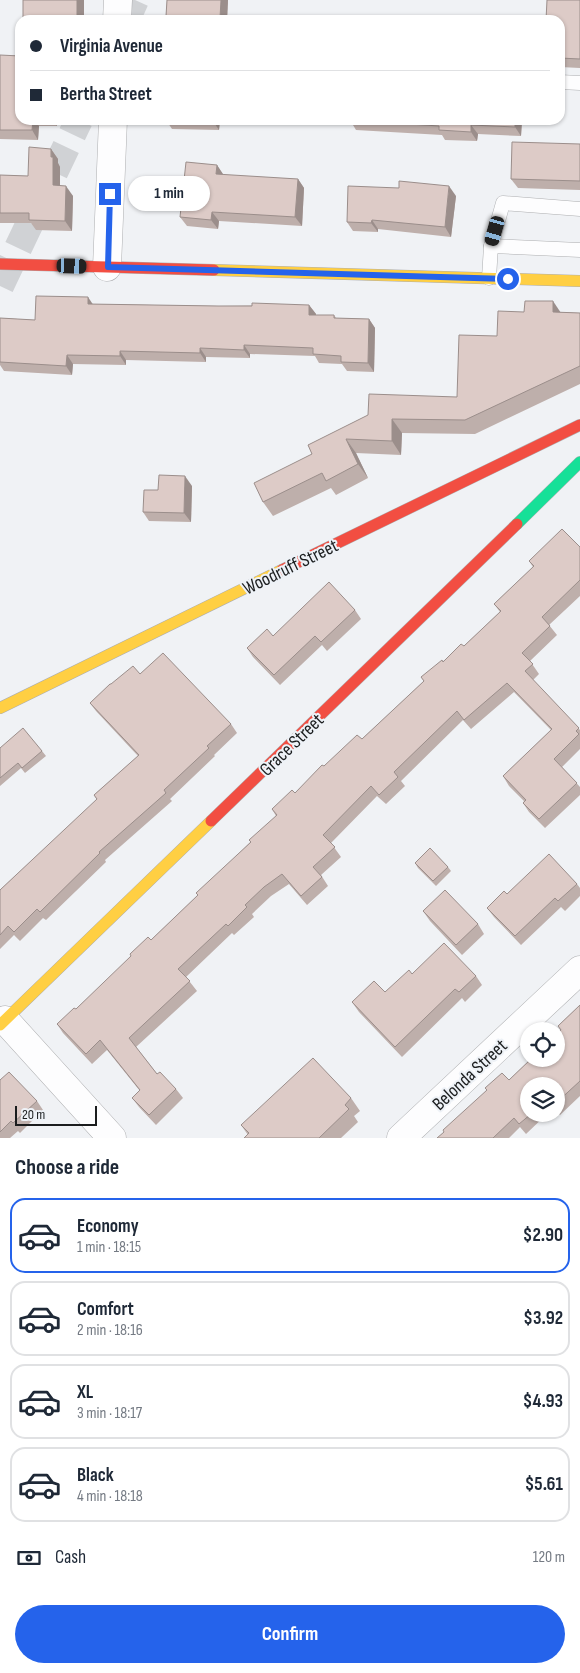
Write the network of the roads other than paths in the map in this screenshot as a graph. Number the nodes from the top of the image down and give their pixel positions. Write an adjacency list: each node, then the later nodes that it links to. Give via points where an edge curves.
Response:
1 (118, 0): 2 (street)
2 (117, 15)
3 (565, 82): 4 (lane)
4 (580, 83)
5 (113, 125): 10 (street)
6 (580, 209): 7 (lane, via 503,203)
7 (491, 246): 8 (lane); 11 (lane)
8 (580, 250)
9 (0, 264): 10 (street)
10 (108, 267): 11 (street)
11 (490, 278): 12 (street)
12 (580, 281)
13 (580, 425): 15 (street, Woodruff Street)
14 (580, 462): 17 (street, Grace Street)
15 (0, 708)
16 (580, 970): 19 (street, Belonda Street)
17 (2, 1023): 18 (street)
18 (112, 1138)
19 (401, 1138)

